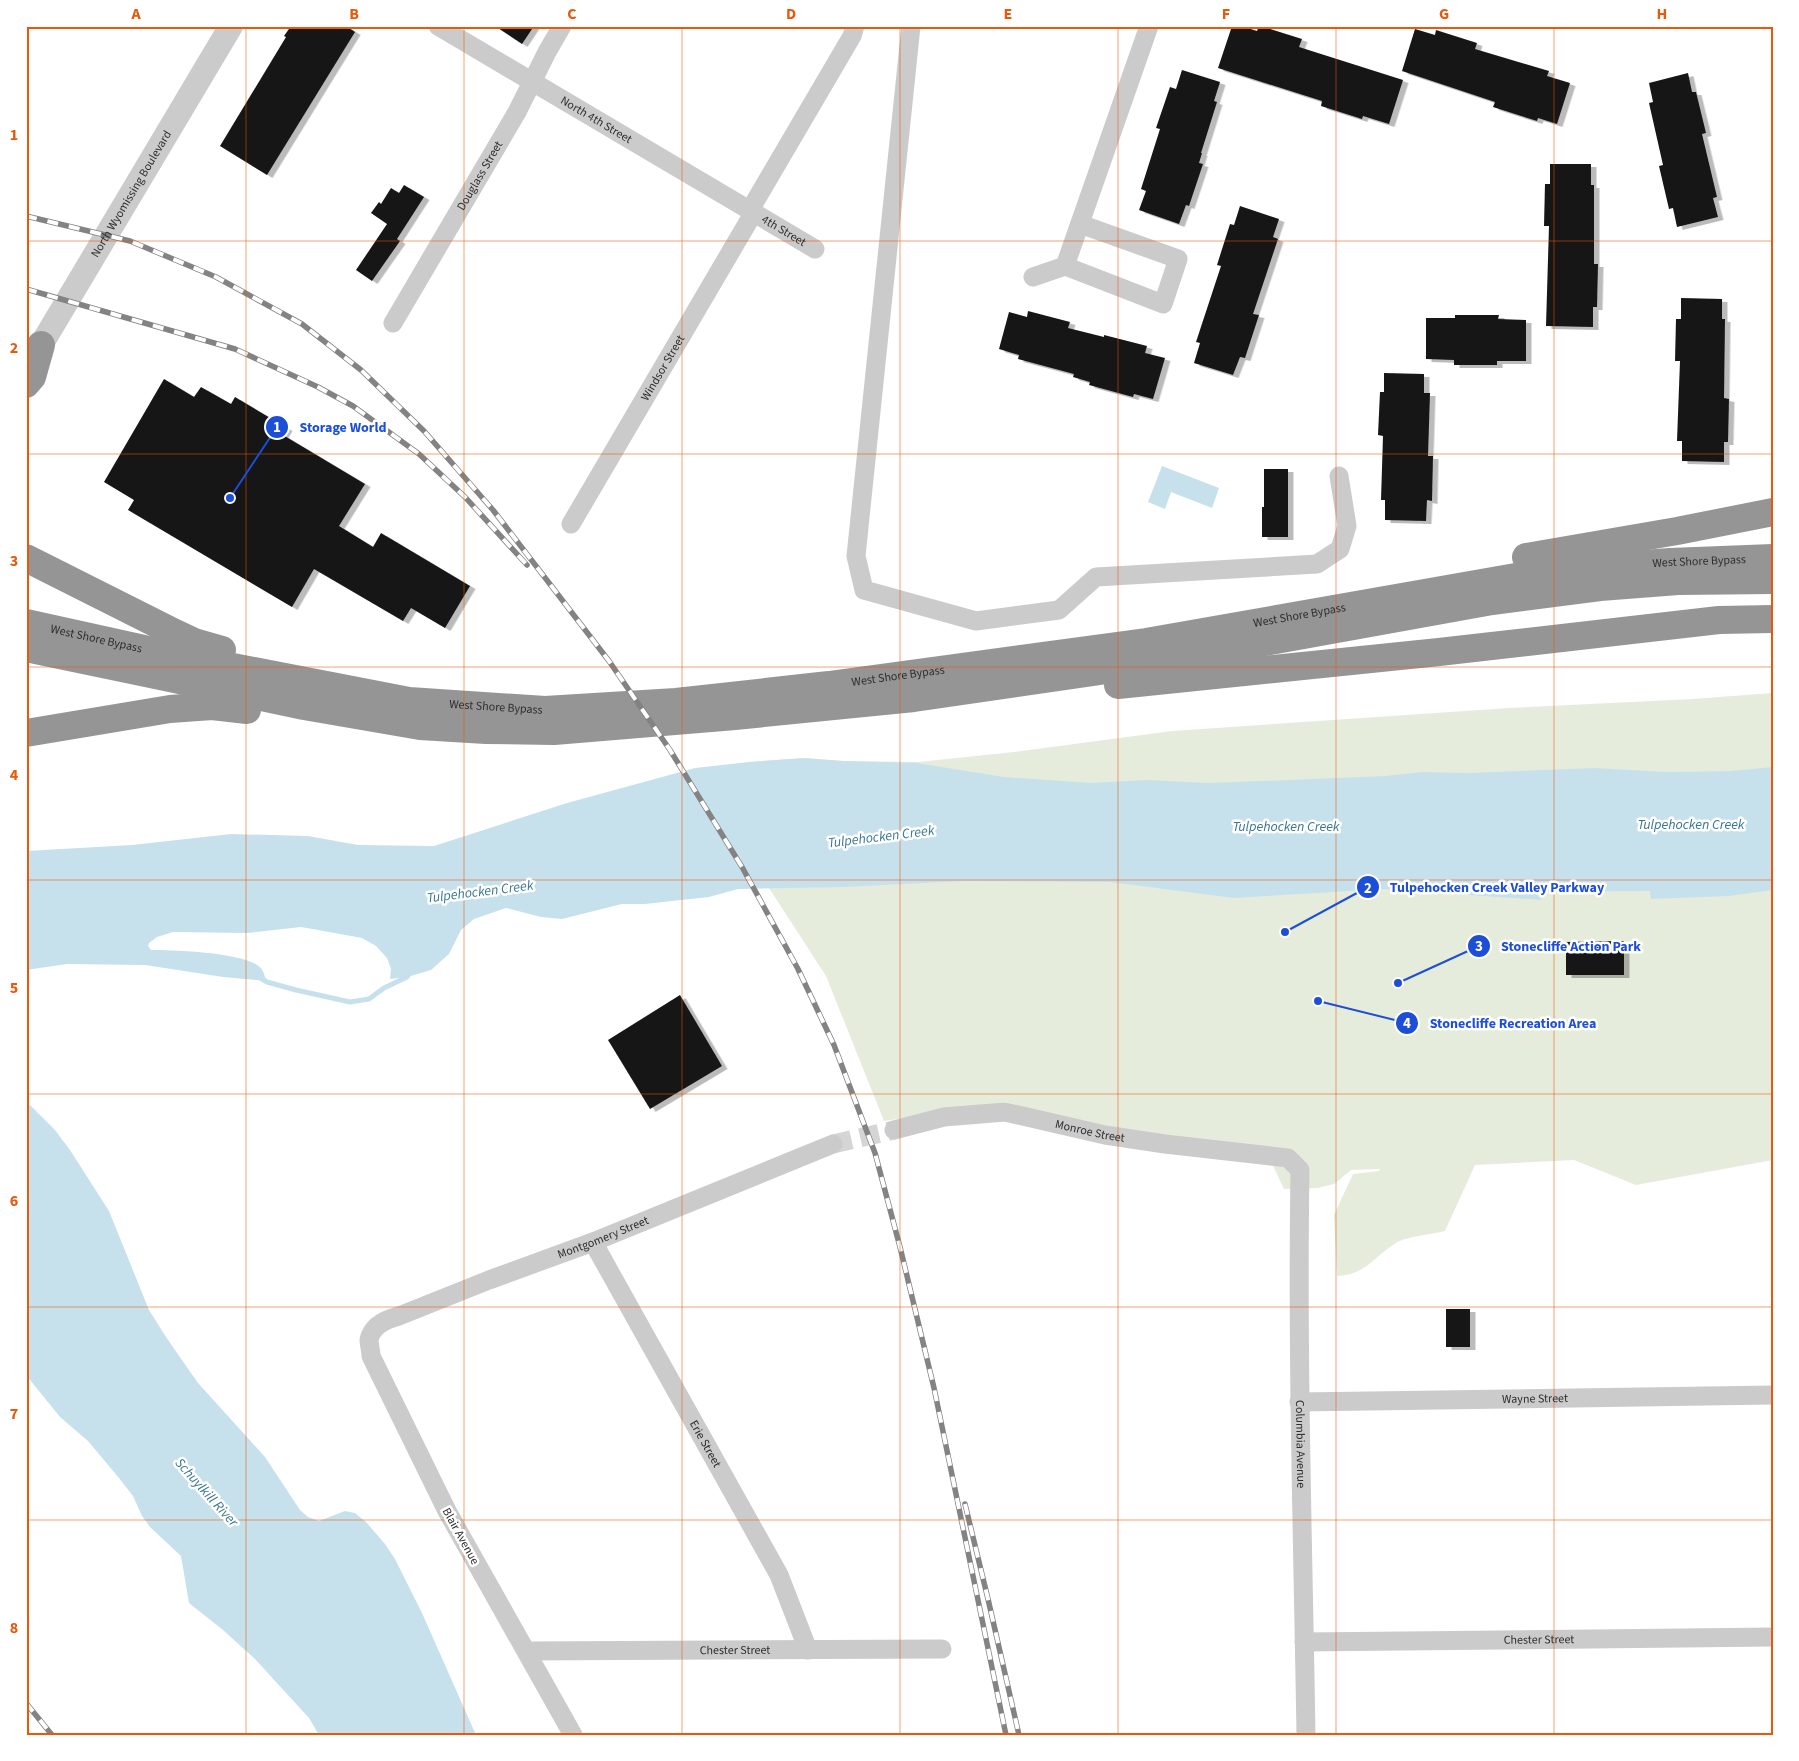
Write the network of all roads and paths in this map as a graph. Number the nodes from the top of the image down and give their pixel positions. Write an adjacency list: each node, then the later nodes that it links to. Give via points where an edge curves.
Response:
1 (231, 26): 14 (street, North Wyomissing Boulevard)
2 (438, 26): 7 (street, North 4th Street)
3 (562, 26): 7 (street, Douglass Street)
4 (855, 26): 8 (street, Windsor Street)
5 (911, 26): 16 (street, via 856,556 864,590 976,621 1058,610 1096,576 1317,564 1340,549 1347,526)
6 (1150, 26): 9 (street)
7 (532, 82): 8 (street, North 4th Street); 13 (street, Douglass Street)
8 (752, 211): 10 (street, 4th Street); 18 (street, Windsor Street)
9 (1080, 224): 11 (street); 11 (street, via 1178,259 1163,304)
10 (815, 249)
11 (1066, 266): 12 (street)
12 (1033, 277)
13 (393, 323)
14 (31, 351): 15 (highway, via 32,377)
15 (26, 384)
16 (1339, 476)
17 (1773, 512): 22 (highway, via 1491,563)
18 (570, 524)
19 (26, 558): 26 (highway, via 194,642)
20 (1773, 558): 22 (highway, West Shore Bypass, via 1550,571)
21 (1773, 580): 27 (highway, West Shore Bypass, via 1600,587 1492,601 1120,668 914,698)
22 (1352, 606): 26 (highway, West Shore Bypass, via 1146,642 819,686 676,702 545,710)
23 (1773, 619): 27 (highway, via 1719,620 1172,680)
24 (26, 623): 26 (highway, West Shore Bypass, via 409,701)
25 (26, 648): 28 (highway, West Shore Bypass, via 304,706 420,726)
26 (470, 705)
27 (735, 716): 28 (highway, West Shore Bypass)
28 (542, 731): 29 (highway, via 413,740 212,706 170,709)
29 (26, 732)
30 (894, 1130): 32 (street, Monroe Street, via 944,1117 1005,1112 1105,1135)
31 (833, 1144): 33 (street, Montgomery Street)
32 (1288, 1158): 36 (street, Columbia Avenue, via 1300,1170)
33 (593, 1242): 34 (street, Montgomery Street, via 384,1320); 40 (street, Erie Street, via 779,1575)
34 (374, 1330): 41 (street, Blair Avenue, via 369,1340 371,1356 447,1511)
35 (1773, 1395): 36 (street, Wayne Street)
36 (1299, 1402): 38 (street, Columbia Avenue)
37 (1773, 1637): 38 (street, Chester Street)
38 (1304, 1642): 43 (street, Columbia Avenue)
39 (942, 1649): 40 (street, Chester Street)
40 (808, 1650): 41 (street, Chester Street)
41 (526, 1651): 42 (street, Blair Avenue)
42 (573, 1735)
43 (1306, 1735)

